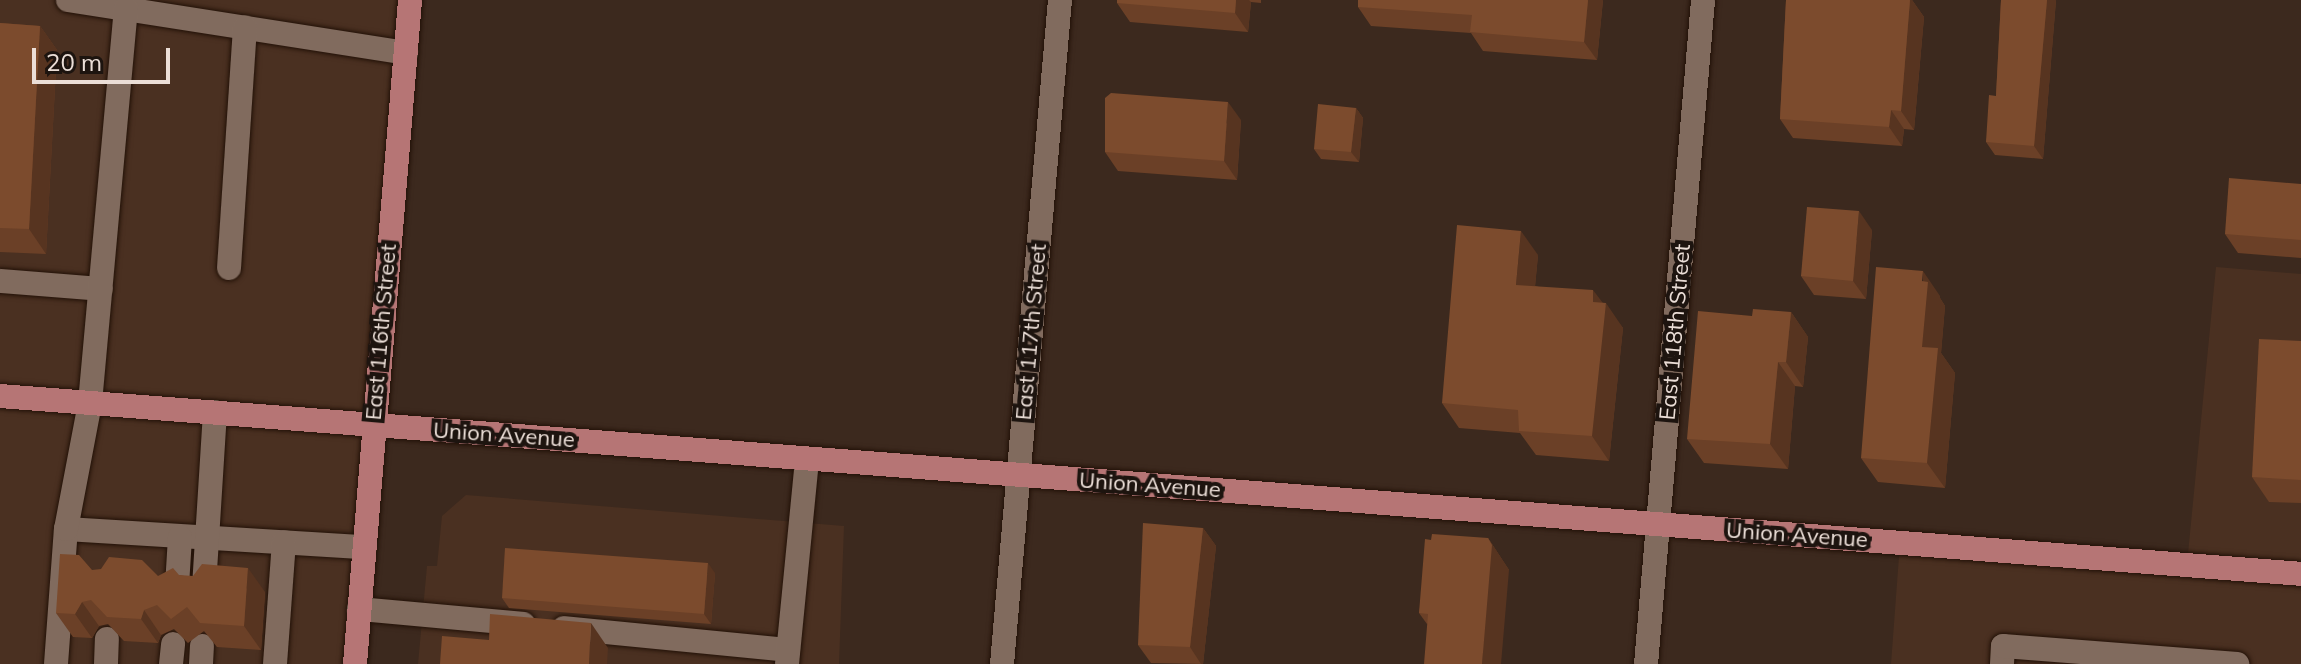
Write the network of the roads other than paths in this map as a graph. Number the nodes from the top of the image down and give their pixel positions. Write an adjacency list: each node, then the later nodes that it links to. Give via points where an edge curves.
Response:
1 (68, 0): 5 (street)
2 (410, 0): 7 (main road, East 116th Street)
3 (1060, 0): 16 (street, East 117th Street)
4 (1703, 0): 17 (street, East 118th Street)
5 (126, 9): 6 (street); 10 (street)
6 (245, 28): 7 (street); 8 (street)
7 (406, 53): 14 (main road, East 116th Street)
8 (229, 268)
9 (0, 281): 10 (street)
10 (101, 289): 12 (street)
11 (0, 396): 12 (main road, Union Avenue)
12 (90, 403): 13 (main road, Union Avenue); 18 (street)
13 (215, 412): 14 (main road, Union Avenue); 21 (street)
14 (373, 425): 15 (main road, Union Avenue); 23 (main road, East 116th Street)
15 (807, 459): 16 (main road, Union Avenue); 30 (street)
16 (1019, 475): 17 (main road, Union Avenue); 35 (street, East 117th Street)
17 (1658, 524): 25 (main road, Union Avenue); 36 (street, East 118th Street)
18 (66, 529): 19 (street); 31 (street)
19 (115, 533): 20 (street); 24 (street)
20 (180, 537): 21 (street); 26 (street)
21 (207, 538): 22 (street); 27 (street)
22 (284, 542): 23 (street); 33 (street)
23 (364, 547): 28 (main road, East 116th Street)
24 (112, 565)
25 (2301, 574)
26 (177, 586)
27 (204, 587)
28 (359, 609): 30 (street); 34 (main road, East 116th Street)
29 (107, 639): 32 (street)
30 (788, 657)
31 (56, 664)
32 (106, 664)
33 (275, 664)
34 (355, 664)
35 (1002, 664)
36 (1646, 664)
37 (2002, 664): 38 (street, via 2003,646)
38 (2237, 664)

